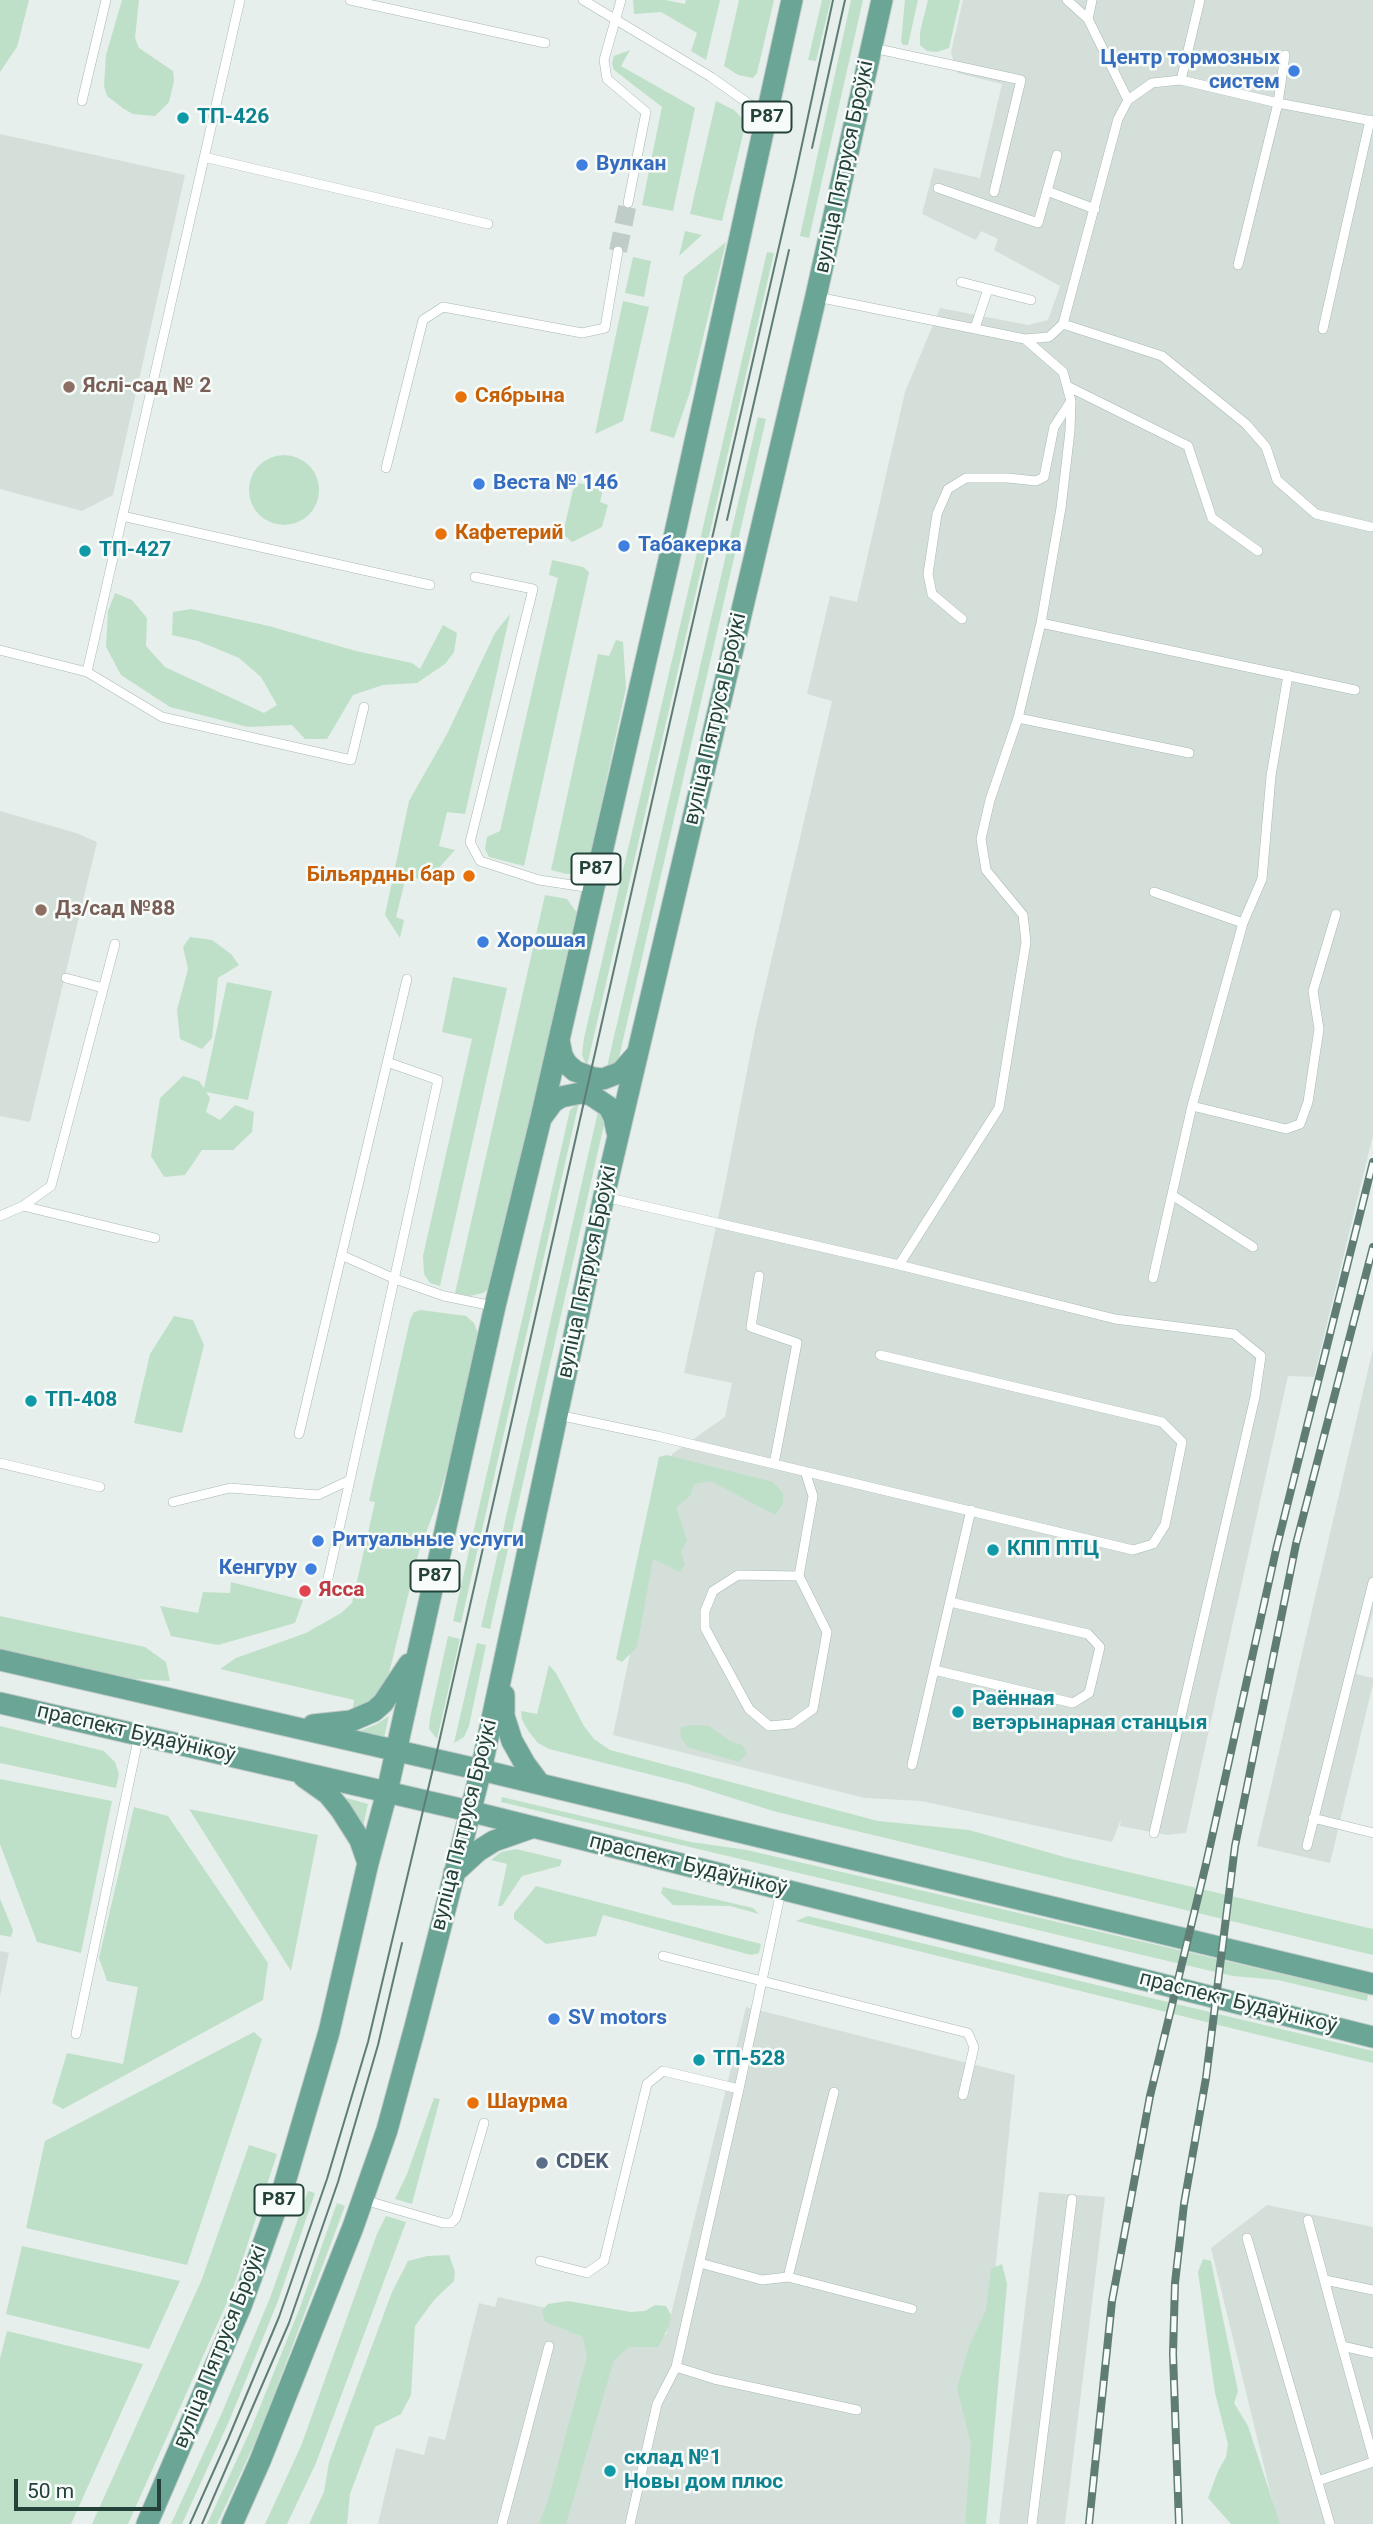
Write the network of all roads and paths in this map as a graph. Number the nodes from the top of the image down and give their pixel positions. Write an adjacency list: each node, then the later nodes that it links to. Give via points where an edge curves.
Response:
1 (106, 0): 18 (lane)
2 (240, 0): 23 (lane)
3 (351, 0): 13 (lane)
4 (583, 0): 11 (lane)
5 (621, 0): 11 (lane)
6 (792, 0): 20 (main road, вуліца Пятруся Броўкі / Р87)
7 (1068, 0): 12 (lane)
8 (1092, 0): 12 (lane)
9 (1200, 0): 16 (lane)
10 (880, 3): 14 (main road, вуліца Пятруся Броўкі)
11 (616, 18): 20 (lane); 27 (lane, via 604,60 607,79 646,112)
12 (1088, 19): 17 (lane)
13 (545, 43)
14 (871, 48): 26 (lane, via 1021,80); 34 (main road, вуліца Пятруся Броўкі)
15 (1285, 55): 19 (lane)
16 (1181, 80): 17 (lane, via 1152,83); 19 (lane)
17 (1128, 100): 28 (lane, via 1118,119)
18 (82, 101)
19 (1278, 103): 21 (lane); 31 (lane)
20 (767, 117): 57 (main road, вуліца Пятруся Броўкі / Р87)
21 (1371, 120): 38 (lane)
22 (1057, 155): 25 (lane)
23 (204, 157): 29 (lane); 43 (lane)
24 (937, 188): 25 (lane, via 1038,223)
25 (1047, 191): 28 (lane)
26 (994, 192)
27 (628, 203)
28 (1095, 209): 36 (lane)
29 (488, 224)
30 (618, 251): 42 (lane, via 605,328 582,333 443,307 424,320)
31 (1238, 265)
32 (961, 282): 33 (lane)
33 (988, 289): 35 (lane); 37 (lane)
34 (816, 296): 37 (lane); 66 (main road, вуліца Пятруся Броўкі)
35 (1031, 300)
36 (1063, 324): 39 (lane, via 1049,337); 44 (lane, via 1162,356 1246,424 1266,447 1277,480 1316,514)
37 (975, 328): 39 (lane)
38 (1323, 329)
39 (1025, 339): 40 (lane, via 1063,372)
40 (1067, 386): 41 (lane); 45 (lane, via 1188,446 1212,518)
41 (1071, 401): 48 (lane, via 1054,427 1044,477 1036,481 966,478 948,489 937,514 928,574 932,594); 49 (lane)
42 (386, 468)
43 (122, 516): 47 (lane); 51 (lane)
44 (1371, 527)
45 (1258, 551)
46 (475, 578): 57 (lane, via 533,589 470,842 480,861 538,880)
47 (430, 585)
48 (962, 620)
49 (1041, 623): 52 (lane); 55 (lane)
50 (0, 650): 51 (lane)
51 (87, 672): 54 (lane, via 162,717 351,760)
52 (1288, 675): 53 (lane); 60 (lane, via 1271,776 1262,879)
53 (1355, 690)
54 (364, 707)
55 (1018, 718): 56 (lane); 78 (lane, via 981,839 986,870 1023,915 1026,942 999,1108)
56 (1189, 753)
57 (592, 888): 65 (main road, вуліца Пятруся Броўкі / Р87)
58 (1154, 892): 60 (lane)
59 (1336, 914): 68 (lane, via 1313,991 1320,1029 1300,1124 1286,1129)
60 (1243, 923): 68 (lane)
61 (115, 944): 64 (lane)
62 (66, 978): 64 (lane)
63 (407, 979): 67 (lane)
64 (103, 988): 73 (lane, via 51,1186)
65 (559, 1034): 66 (main road, via 568,1064 594,1078 621,1072); 69 (main road, вуліца Пятруся Броўкі / Р87)
66 (637, 1051): 70 (main road, вуліца Пятруся Броўкі)
67 (387, 1062): 77 (lane); 81 (lane, via 439,1080)
68 (1192, 1106): 71 (lane)
69 (541, 1118): 70 (main road, via 561,1097 591,1095 609,1107); 82 (main road, вуліца Пятруся Броўкі / Р87)
70 (617, 1138): 72 (main road, вуліца Пятруся Броўкі)
71 (1172, 1195): 76 (lane); 80 (lane)
72 (604, 1196): 78 (lane); 84 (main road, вуліца Пятруся Броўкі)
73 (23, 1206): 74 (lane); 75 (lane)
74 (0, 1216)
75 (155, 1238)
76 (1253, 1247)
77 (341, 1255): 81 (lane); 85 (lane)
78 (900, 1265): 113 (lane, via 1115,1320 1234,1334 1261,1356)
79 (759, 1276): 87 (lane, via 751,1327 797,1343)
80 (1153, 1278)
81 (395, 1279): 82 (lane, via 444,1296); 89 (lane)
82 (495, 1306): 97 (main road, вуліца Пятруся Броўкі / Р87)
83 (880, 1354): 92 (lane, via 1162,1422 1182,1443 1165,1525 1153,1544 1133,1550)
84 (556, 1415): 87 (lane); 99 (main road, вуліца Пятруся Броўкі)
85 (299, 1434)
86 (0, 1463): 90 (lane)
87 (774, 1464): 88 (lane)
88 (805, 1471): 92 (lane); 93 (lane, via 813,1496)
89 (350, 1480): 91 (lane, via 318,1495 230,1488); 95 (lane)
90 (100, 1487)
91 (173, 1503)
92 (971, 1510): 96 (lane)
93 (799, 1576): 93 (lane, via 738,1575 713,1591 705,1611 705,1628 749,1709 769,1726 792,1724 813,1709 827,1632)
94 (1373, 1581): 111 (lane)
95 (326, 1587)
96 (950, 1602): 100 (lane); 100 (lane, via 1088,1634 1100,1647 1089,1693 1073,1703)
97 (419, 1646): 102 (main road, via 396,1686 374,1711 351,1721); 104 (main road, вуліца Пятруся Броўкі / Р87)
98 (0, 1660): 102 (main road, праспект Будаўнікоў)
99 (504, 1661): 107 (main road, вуліца Пятруся Броўкі); 108 (main road, via 504,1716 512,1741)
100 (934, 1670): 105 (lane)
101 (0, 1703): 103 (main road, праспект Будаўнікоў)
102 (294, 1727): 104 (main road, праспект Будаўнікоў)
103 (139, 1735): 106 (main road, праспект Будаўнікоў); 124 (lane)
104 (397, 1751): 107 (main road, праспект Будаўнікоў); 109 (main road, вуліца Пятруся Броўкі / Р87)
105 (912, 1765)
106 (293, 1769): 109 (main road, праспект Будаўнікоў); 116 (main road, via 328,1794 360,1840)
107 (481, 1769): 108 (main road, праспект Будаўнікоў); 110 (main road, вуліца Пятруся Броўкі)
108 (540, 1784): 121 (main road, праспект Будаўнікоў)
109 (387, 1792): 110 (main road, праспект Будаўнікоў); 116 (main road, вуліца Пятруся Броўкі / Р87)
110 (469, 1811): 112 (main road, праспект Будаўнікоў); 117 (main road, вуліца Пятруся Броўкі)
111 (1313, 1818): 114 (lane); 115 (lane)
112 (534, 1827): 117 (main road, via 494,1841); 118 (main road, праспект Будаўнікоў)
113 (1154, 1833)
114 (1373, 1833)
115 (1307, 1846)
116 (368, 1863): 149 (main road, вуліца Пятруся Броўкі / Р87, via 329,2032 283,2189 241,2306)
117 (454, 1873): 131 (main road, вуліца Пятруся Броўкі, via 390,2117)
118 (781, 1889): 120 (lane); 123 (main road, праспект Будаўнікоў)
119 (663, 1956): 120 (lane)
120 (763, 1981): 126 (lane); 128 (lane, via 968,2033 974,2047)
121 (1368, 1984)
122 (1373, 2022): 123 (main road, via 1364,2029)
123 (1348, 2031): 125 (main road, праспект Будаўнікоў)
124 (76, 2034)
125 (1373, 2037)
126 (739, 2089): 134 (lane, via 663,2071 646,2084 604,2261 587,2273); 135 (lane)
127 (834, 2092): 136 (lane)
128 (963, 2095)
129 (484, 2123): 131 (lane, via 451,2223)
130 (1072, 2199): 153 (lane)
131 (363, 2200): 150 (main road, вуліца Пятруся Броўкі)
132 (1308, 2220): 137 (lane)
133 (1247, 2238): 148 (lane)
134 (540, 2261)
135 (700, 2263): 136 (lane, via 762,2280); 143 (lane)
136 (788, 2277): 139 (lane)
137 (1325, 2280): 138 (lane); 141 (lane)
138 (1373, 2290)
139 (912, 2309)
140 (549, 2346): 151 (lane)
141 (1342, 2346): 142 (lane); 145 (lane)
142 (1373, 2353)
143 (676, 2367): 144 (lane); 152 (lane, via 657,2404)
144 (857, 2410)
145 (1362, 2419): 146 (lane); 147 (lane)
146 (1373, 2421)
147 (1373, 2460): 148 (lane)
148 (1318, 2481): 154 (lane)
149 (147, 2524)
150 (232, 2524)
151 (502, 2524)
152 (630, 2524)
153 (1032, 2524)
154 (1330, 2524)

